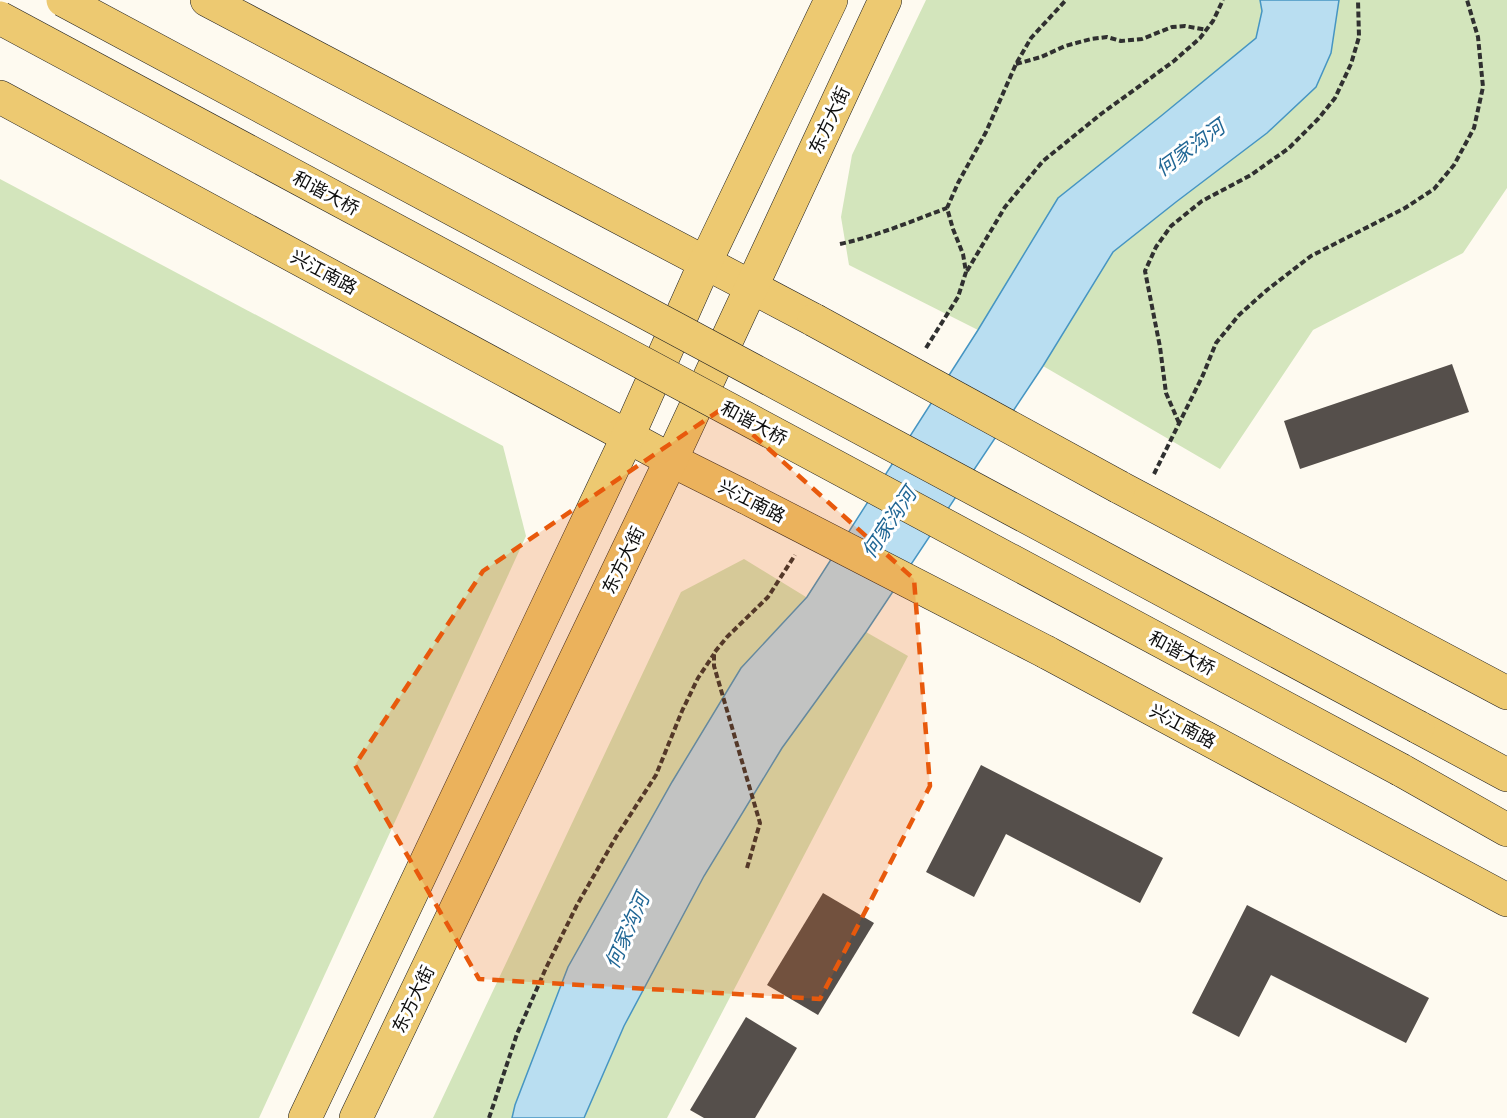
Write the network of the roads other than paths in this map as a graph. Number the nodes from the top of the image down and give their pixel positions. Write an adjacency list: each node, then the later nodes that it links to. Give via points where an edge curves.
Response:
1 (63, 0): 12 (main road, bridge)
2 (207, 0): 7 (main road)
3 (831, 0): 7 (main road)
4 (885, 0): 8 (main road, 东方大街)
5 (0, 18): 13 (main road, 和谐大桥, bridge)
6 (0, 97): 9 (main road, 兴江南路)
7 (705, 264): 8 (main road); 9 (main road)
8 (752, 288): 10 (main road, 东方大街); 11 (main road, bridge)
9 (628, 436): 10 (main road, 兴江南路); 15 (main road)
10 (671, 460): 14 (main road, 兴江南路, bridge, via 1046,652); 16 (main road, 东方大街)
11 (1507, 693)
12 (1507, 775)
13 (1507, 830)
14 (1507, 900)
15 (305, 1118)
16 (356, 1118)

